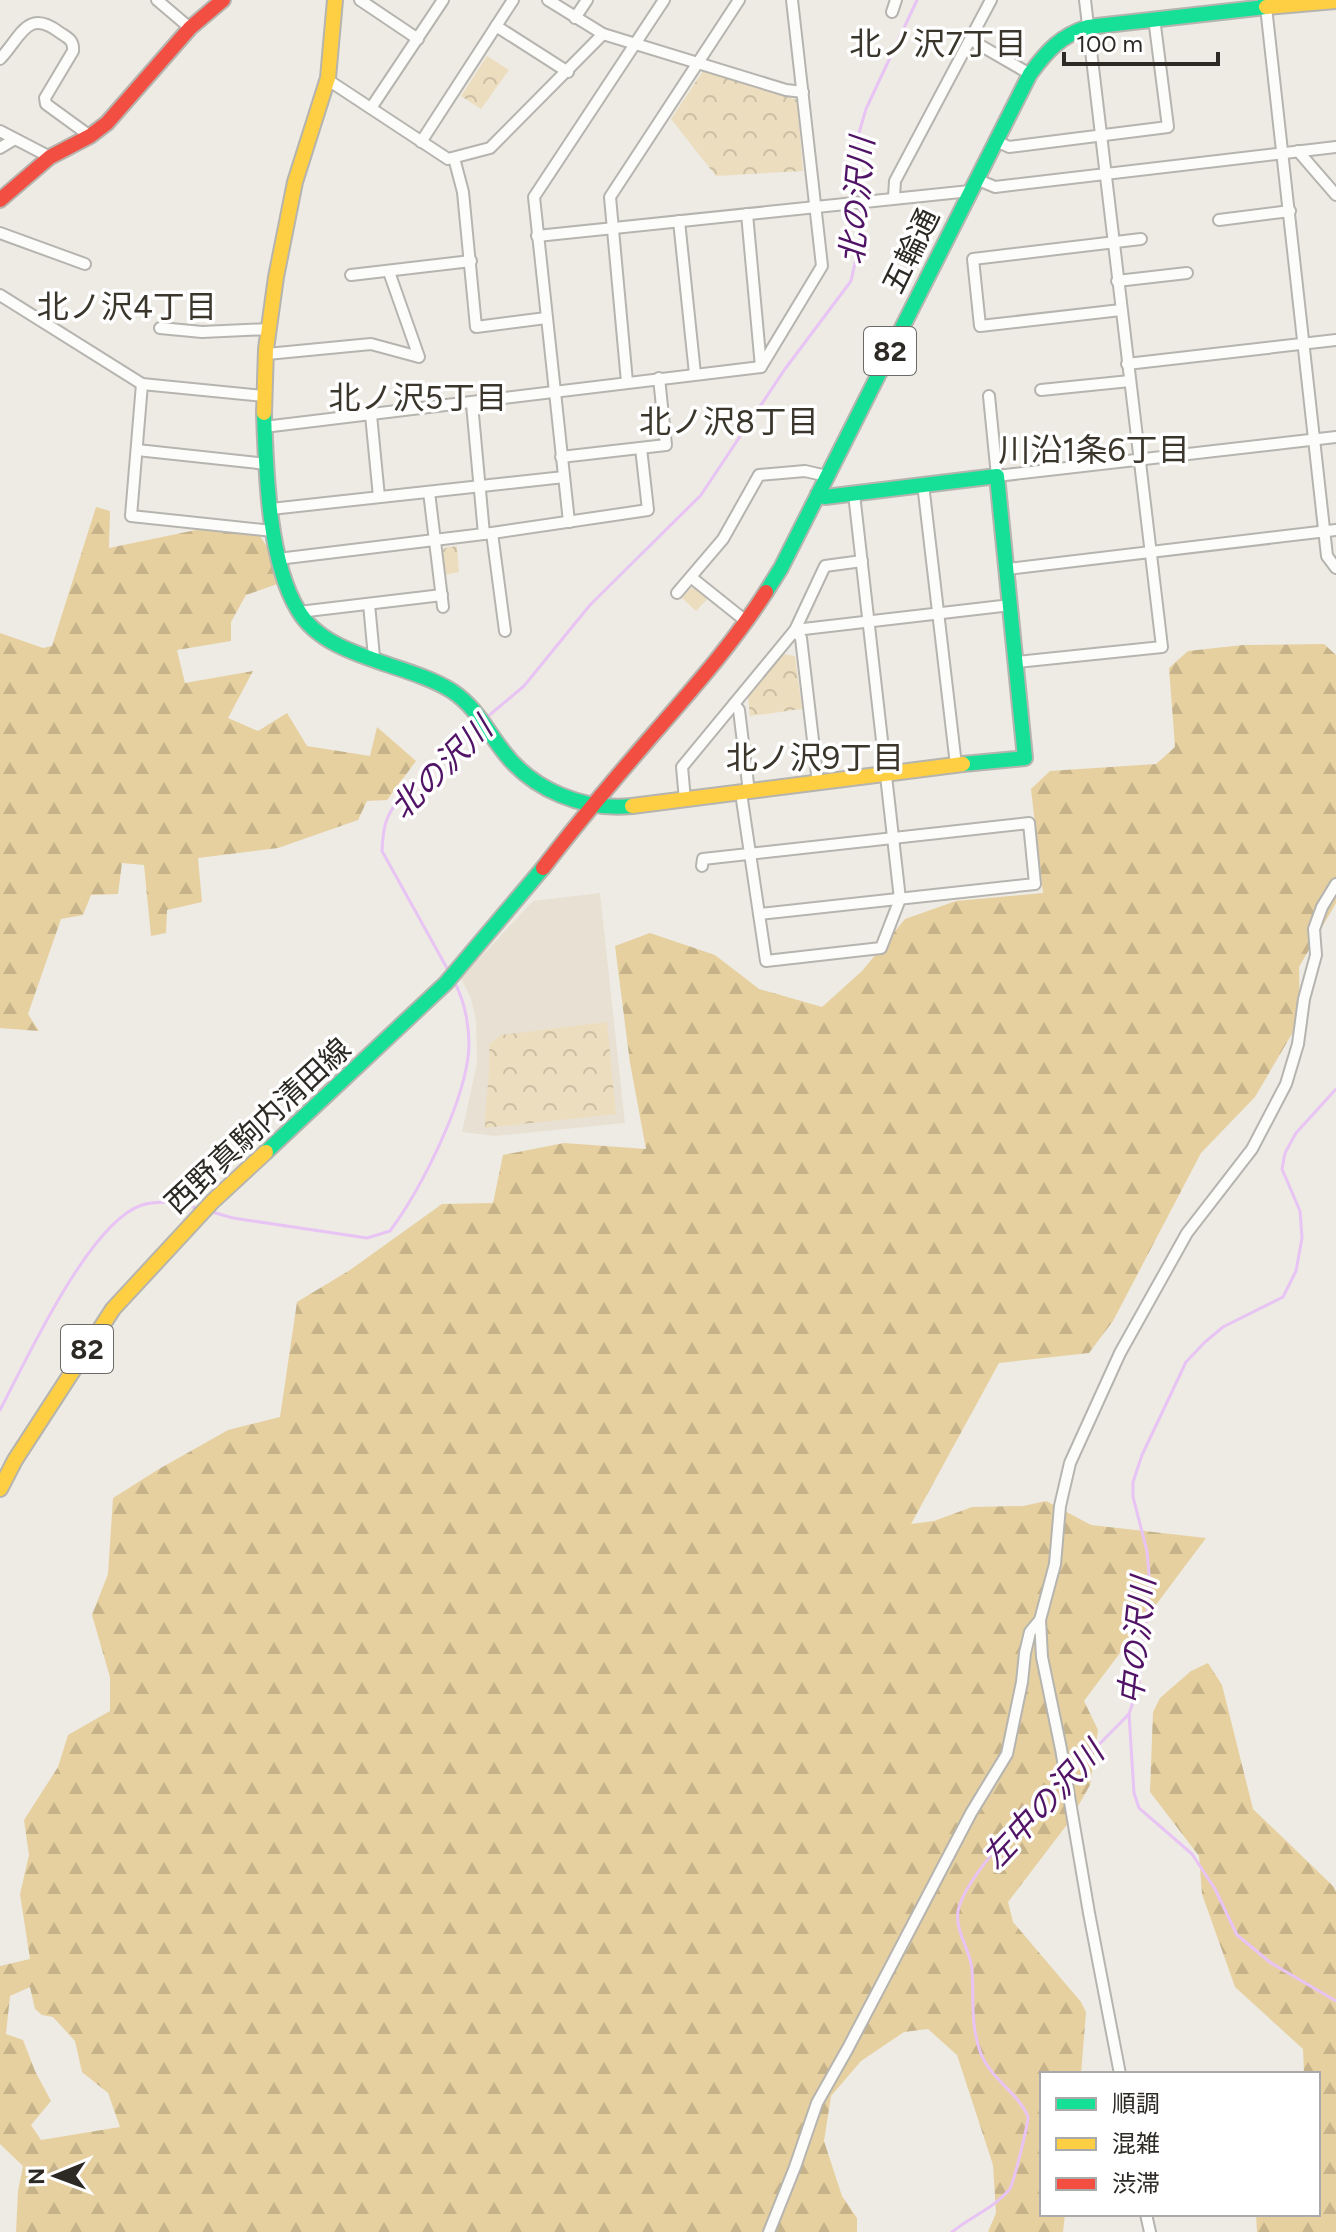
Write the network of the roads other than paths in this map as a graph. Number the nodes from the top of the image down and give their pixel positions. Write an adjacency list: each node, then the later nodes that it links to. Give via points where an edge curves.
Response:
1 (157, 0): 22 (street)
2 (223, 0): 22 (street)
3 (335, 0): 31 (street)
4 (443, 0): 24 (street)
5 (513, 0): 20 (street)
6 (548, 0): 18 (street)
7 (587, 0): 18 (street)
8 (664, 0): 26 (street)
9 (739, 0): 28 (street)
10 (792, 0): 32 (street)
11 (896, 0): 17 (street)
12 (991, 0): 25 (street)
13 (1085, 0): 21 (street)
14 (1336, 1): 16 (street, 五輪通)
15 (367, 2): 24 (street)
16 (1266, 3): 19 (street, 五輪通 / 82); 43 (street)
17 (892, 12)
18 (575, 18): 23 (street)
19 (1154, 18): 21 (street, 五輪通 / 82); 36 (street, via 1168,127)
20 (496, 26): 29 (street); 39 (street)
21 (1088, 27): 30 (street, 五輪通 / 82, via 1048,49); 36 (street)
22 (190, 28): 35 (street)
23 (603, 34): 26 (street); 29 (street)
24 (418, 39): 33 (street)
25 (971, 40): 30 (street); 49 (street, via 895,181)
26 (637, 43): 28 (street); 58 (street, via 534,197)
27 (0, 59): 35 (street, via 38,20 71,40 73,51 45,98 48,108)
28 (699, 62): 32 (street); 56 (street, via 610,197)
29 (568, 72): 45 (street, via 490,148)
30 (1030, 74): 38 (street, 五輪通 / 82)
31 (328, 80): 33 (street); 71 (street, via 296,180)
32 (803, 92): 51 (street)
33 (371, 108): 39 (street)
34 (0, 131): 37 (street)
35 (90, 136): 44 (street)
36 (1100, 136): 38 (street, via 1009,147); 46 (street)
37 (15, 139): 41 (street); 44 (street)
38 (996, 141): 47 (street, 五輪通 / 82)
39 (421, 142): 45 (street)
40 (1336, 147): 42 (street)
41 (0, 148)
42 (1298, 151): 43 (street); 48 (street)
43 (1283, 153): 46 (street); 52 (street)
44 (50, 157): 50 (street)
45 (454, 158): 61 (street)
46 (1104, 173): 47 (street); 60 (street)
47 (973, 185): 49 (street); 96 (street, 五輪通 / 82)
48 (1336, 195)
49 (894, 197): 51 (street)
50 (0, 200)
51 (817, 207): 53 (street); 76 (street, via 822,266)
52 (1290, 211): 54 (street); 73 (street)
53 (747, 214): 55 (street); 76 (street)
54 (1219, 220)
55 (679, 221): 56 (street); 77 (street)
56 (612, 228): 58 (street); 80 (street)
57 (0, 233): 62 (street)
58 (537, 236): 69 (street)
59 (1141, 239): 60 (street)
60 (1113, 242): 66 (street); 68 (street, via 973,259 980,326)
61 (471, 261): 63 (street); 69 (street, via 476,327)
62 (85, 264)
63 (389, 272): 65 (street); 74 (street, via 419,357 371,344)
64 (1187, 273): 66 (street)
65 (351, 275)
66 (1117, 281): 68 (street)
67 (0, 295): 81 (street)
68 (1121, 310): 75 (street)
69 (546, 318): 83 (street)
70 (160, 328): 71 (street)
71 (269, 329): 74 (street)
72 (1336, 340): 73 (street)
73 (1304, 343): 75 (street); 90 (street)
74 (267, 354): 84 (street)
75 (1127, 364): 79 (street)
76 (761, 367): 77 (street)
77 (695, 374): 78 (street)
78 (659, 378): 80 (street); 91 (street, via 666,445)
79 (1130, 381): 82 (street); 94 (street)
80 (627, 382): 83 (street)
81 (142, 384): 84 (street); 92 (street)
82 (1041, 390)
83 (554, 393): 86 (street); 93 (street)
84 (264, 396): 88 (street)
85 (989, 396): 97 (street)
86 (472, 404): 87 (street); 100 (street)
87 (371, 415): 88 (street); 104 (street)
88 (264, 427): 95 (street)
89 (1336, 437): 90 (street)
90 (1316, 440): 94 (street); 107 (street)
91 (641, 448): 93 (street); 106 (street, via 648,510)
92 (137, 450): 95 (street); 108 (street, via 131,516)
93 (561, 457): 98 (street)
94 (1140, 458): 97 (street); 111 (street)
95 (267, 464): 105 (street)
96 (827, 476): 102 (street, 五輪通 / 82); 116 (street, via 805,471 759,475 723,539)
97 (997, 476): 99 (street); 115 (street)
98 (564, 477): 100 (street); 106 (street)
99 (923, 484): 103 (street); 123 (street)
100 (480, 486): 101 (street); 109 (street)
101 (429, 492): 104 (street); 110 (street)
102 (818, 494): 103 (street); 124 (street, 五輪通 / 82)
103 (854, 494): 113 (street)
104 (379, 497): 105 (street)
105 (271, 509): 108 (street)
106 (569, 522): 109 (street)
107 (1331, 530): 111 (street); 114 (street, via 1327,556)
108 (273, 531): 112 (street)
109 (488, 534): 110 (street); 127 (street)
110 (434, 541): 112 (street); 118 (street)
111 (1151, 552): 115 (street); 129 (street, via 1162,647)
112 (278, 559): 122 (street)
113 (862, 561): 125 (street); 126 (street, via 825,566)
114 (1336, 568)
115 (1007, 569): 120 (street)
116 (692, 578): 117 (street); 124 (street)
117 (677, 593)
118 (442, 595): 119 (street); 121 (street)
119 (369, 604): 122 (street); 128 (street)
120 (1011, 605): 123 (street); 129 (street)
121 (443, 607)
122 (299, 612): 128 (street, via 309,627 328,639)
123 (939, 615): 125 (street); 131 (street)
124 (747, 622): 136 (street, 五輪通 / 82)
125 (868, 623): 126 (street); 132 (street)
126 (795, 630): 130 (street); 133 (street, via 801,638)
127 (505, 631)
128 (374, 657): 136 (street, via 442,685 478,710 513,765 538,787)
129 (1017, 662): 131 (street, via 1025,758)
130 (734, 704): 134 (street, via 739,710); 135 (street, via 682,767)
131 (956, 765): 132 (street)
132 (884, 772): 133 (street); 138 (street)
133 (818, 783): 134 (street)
134 (745, 793): 135 (street); 139 (street)
135 (685, 800): 136 (street, via 613,808)
136 (592, 805): 137 (street, 五輪通 / 82)
137 (580, 821): 144 (street, 西野真駒内清田線 / 82, via 446,983 213,1201 113,1309)
138 (893, 839): 139 (street); 142 (street); 142 (street, via 1029,823 1035,884)
139 (750, 855): 140 (street, via 703,859); 143 (street)
140 (702, 866)
141 (1336, 884): 145 (street, via 1314,929 1316,955 1286,1084 1252,1149 1187,1233 1158,1283 1070,1463 1055,1564)
142 (900, 899): 143 (street); 143 (street, via 881,948 766,961)
143 (759, 914)
144 (0, 1489)
145 (1040, 1620): 146 (street, via 1042,1657); 147 (street, via 1030,1632 1007,1754 817,2103)
146 (1120, 2072)
147 (769, 2232)

